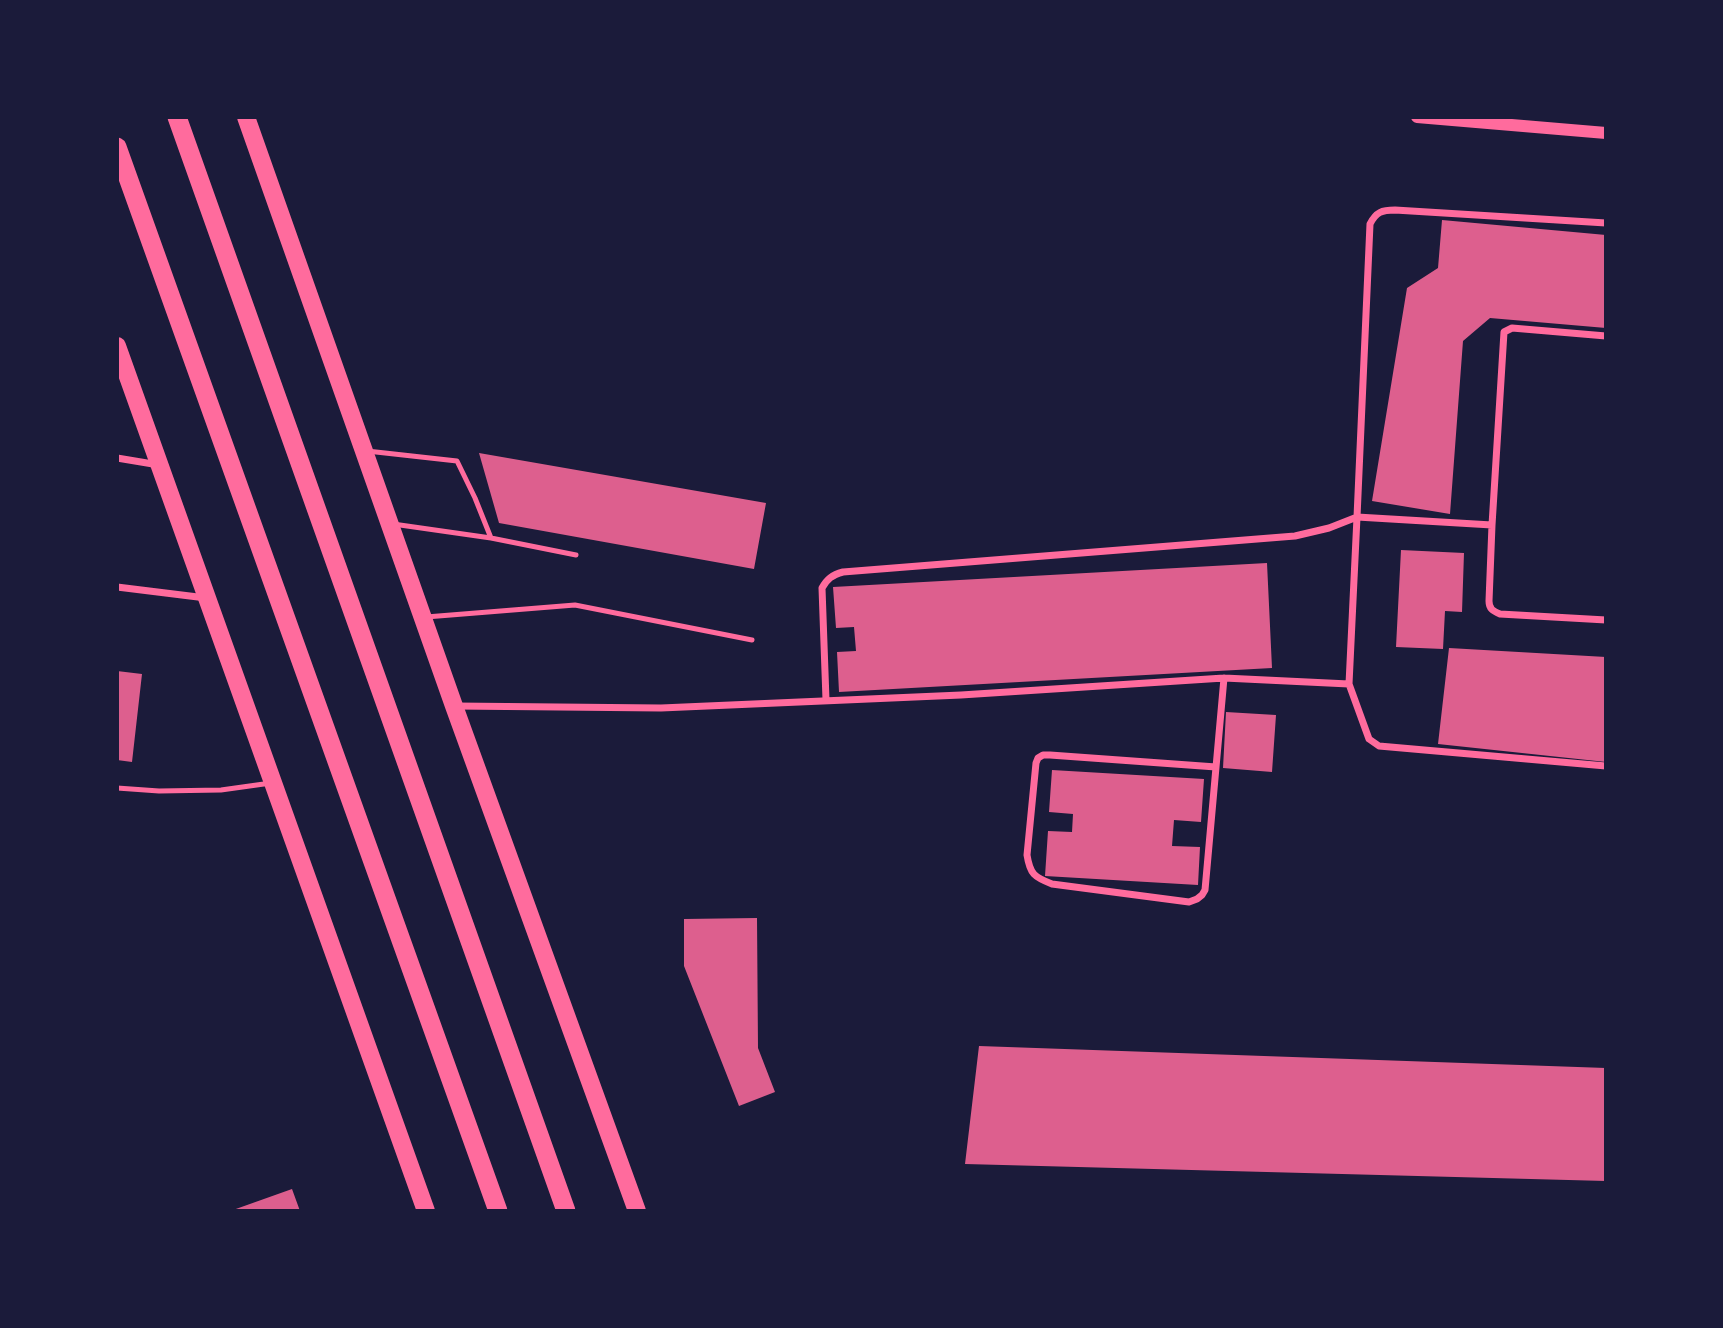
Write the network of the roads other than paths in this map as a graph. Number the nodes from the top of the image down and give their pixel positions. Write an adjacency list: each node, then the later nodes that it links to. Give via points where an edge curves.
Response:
1 (177, 117): 32 (highway)
2 (246, 117): 9 (main road)
3 (1417, 117): 4 (street)
4 (1605, 132)
5 (117, 147): 31 (highway)
6 (1606, 223): 12 (street, via 1395,209 1373,216)
7 (1606, 336): 14 (street, via 1512,328 1504,332)
8 (117, 346): 11 (main road)
9 (364, 450): 13 (main road); 15 (lane, via 457,461)
10 (117, 458): 11 (street)
11 (160, 465): 18 (main road)
12 (1357, 517): 14 (street); 23 (street); 24 (street, via 1295,536 834,574 822,588)
13 (390, 524): 15 (lane); 19 (main road)
14 (1492, 525): 20 (street, via 1489,607 1493,611)
15 (491, 538): 16 (lane)
16 (576, 555)
17 (117, 587): 18 (street)
18 (207, 598): 28 (main road)
19 (423, 617): 21 (lane, via 576,605); 25 (main road)
20 (1606, 620)
21 (752, 640)
22 (1224, 678): 23 (street); 24 (street); 27 (street)
23 (1349, 684): 26 (street, via 1369,739 1379,746)
24 (826, 700): 25 (street, via 661,708)
25 (454, 706): 33 (main road)
26 (1606, 766)
27 (1216, 767): 27 (street, via 1043,755 1036,763 1029,867 1037,878 1052,884 1189,902 1197,899 1205,890)
28 (274, 783): 29 (lane, via 221,790); 30 (main road)
29 (117, 788)
30 (426, 1211)
31 (498, 1211)
32 (566, 1211)
33 (637, 1211)

